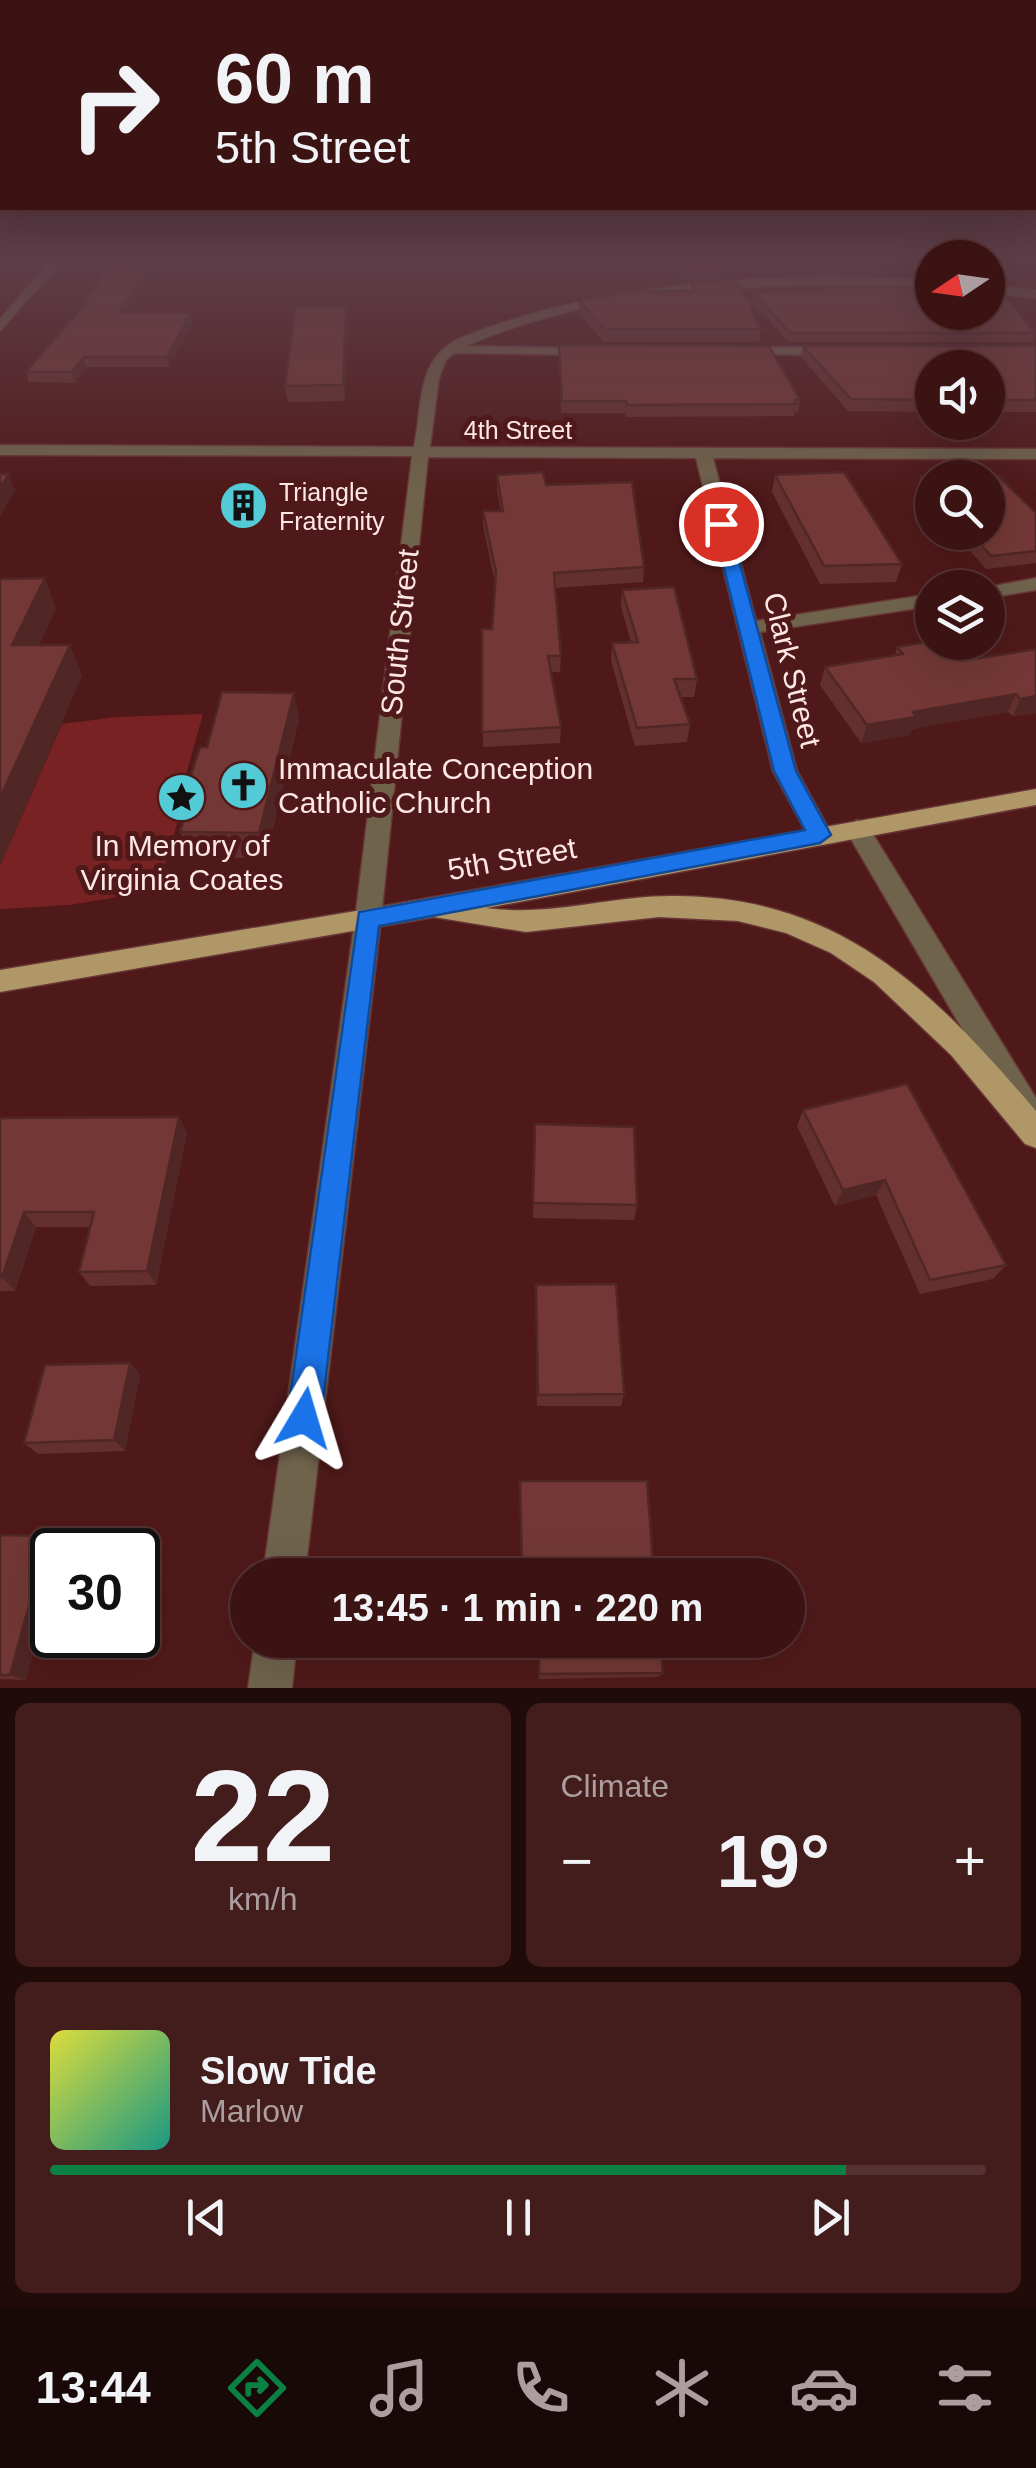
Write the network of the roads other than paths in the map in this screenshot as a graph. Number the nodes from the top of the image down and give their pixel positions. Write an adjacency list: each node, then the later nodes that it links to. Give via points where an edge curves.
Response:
1 (481, 339): 2 (street)
2 (449, 350): 4 (street); 7 (street, South Street, via 433,372)
3 (860, 351): 5 (street)
4 (605, 352)
5 (723, 352)
6 (0, 450): 7 (street, 4th Street)
7 (420, 454): 9 (street, 4th Street); 18 (street, South Street)
8 (1036, 454): 9 (street, 4th Street)
9 (704, 455): 13 (street, Clark Street)
10 (1036, 584): 11 (street)
11 (1005, 589)
12 (915, 603): 13 (street)
13 (748, 628): 16 (street, Clark Street, via 785,771)
14 (1036, 797): 15 (main road, 5th Street)
15 (856, 829): 16 (main road, 5th Street); 20 (street)
16 (820, 835): 17 (main road, 5th Street)
17 (431, 906): 18 (main road, 5th Street); 21 (main road, via 493,921 541,922 674,906 743,912 793,926 843,945 891,976 940,1020)
18 (368, 919): 19 (main road, 5th Street); 22 (street, South Street)
19 (0, 982)
20 (1036, 1126)
21 (1036, 1134)
22 (286, 1558)
23 (274, 1658): 24 (street)
24 (270, 1688)

